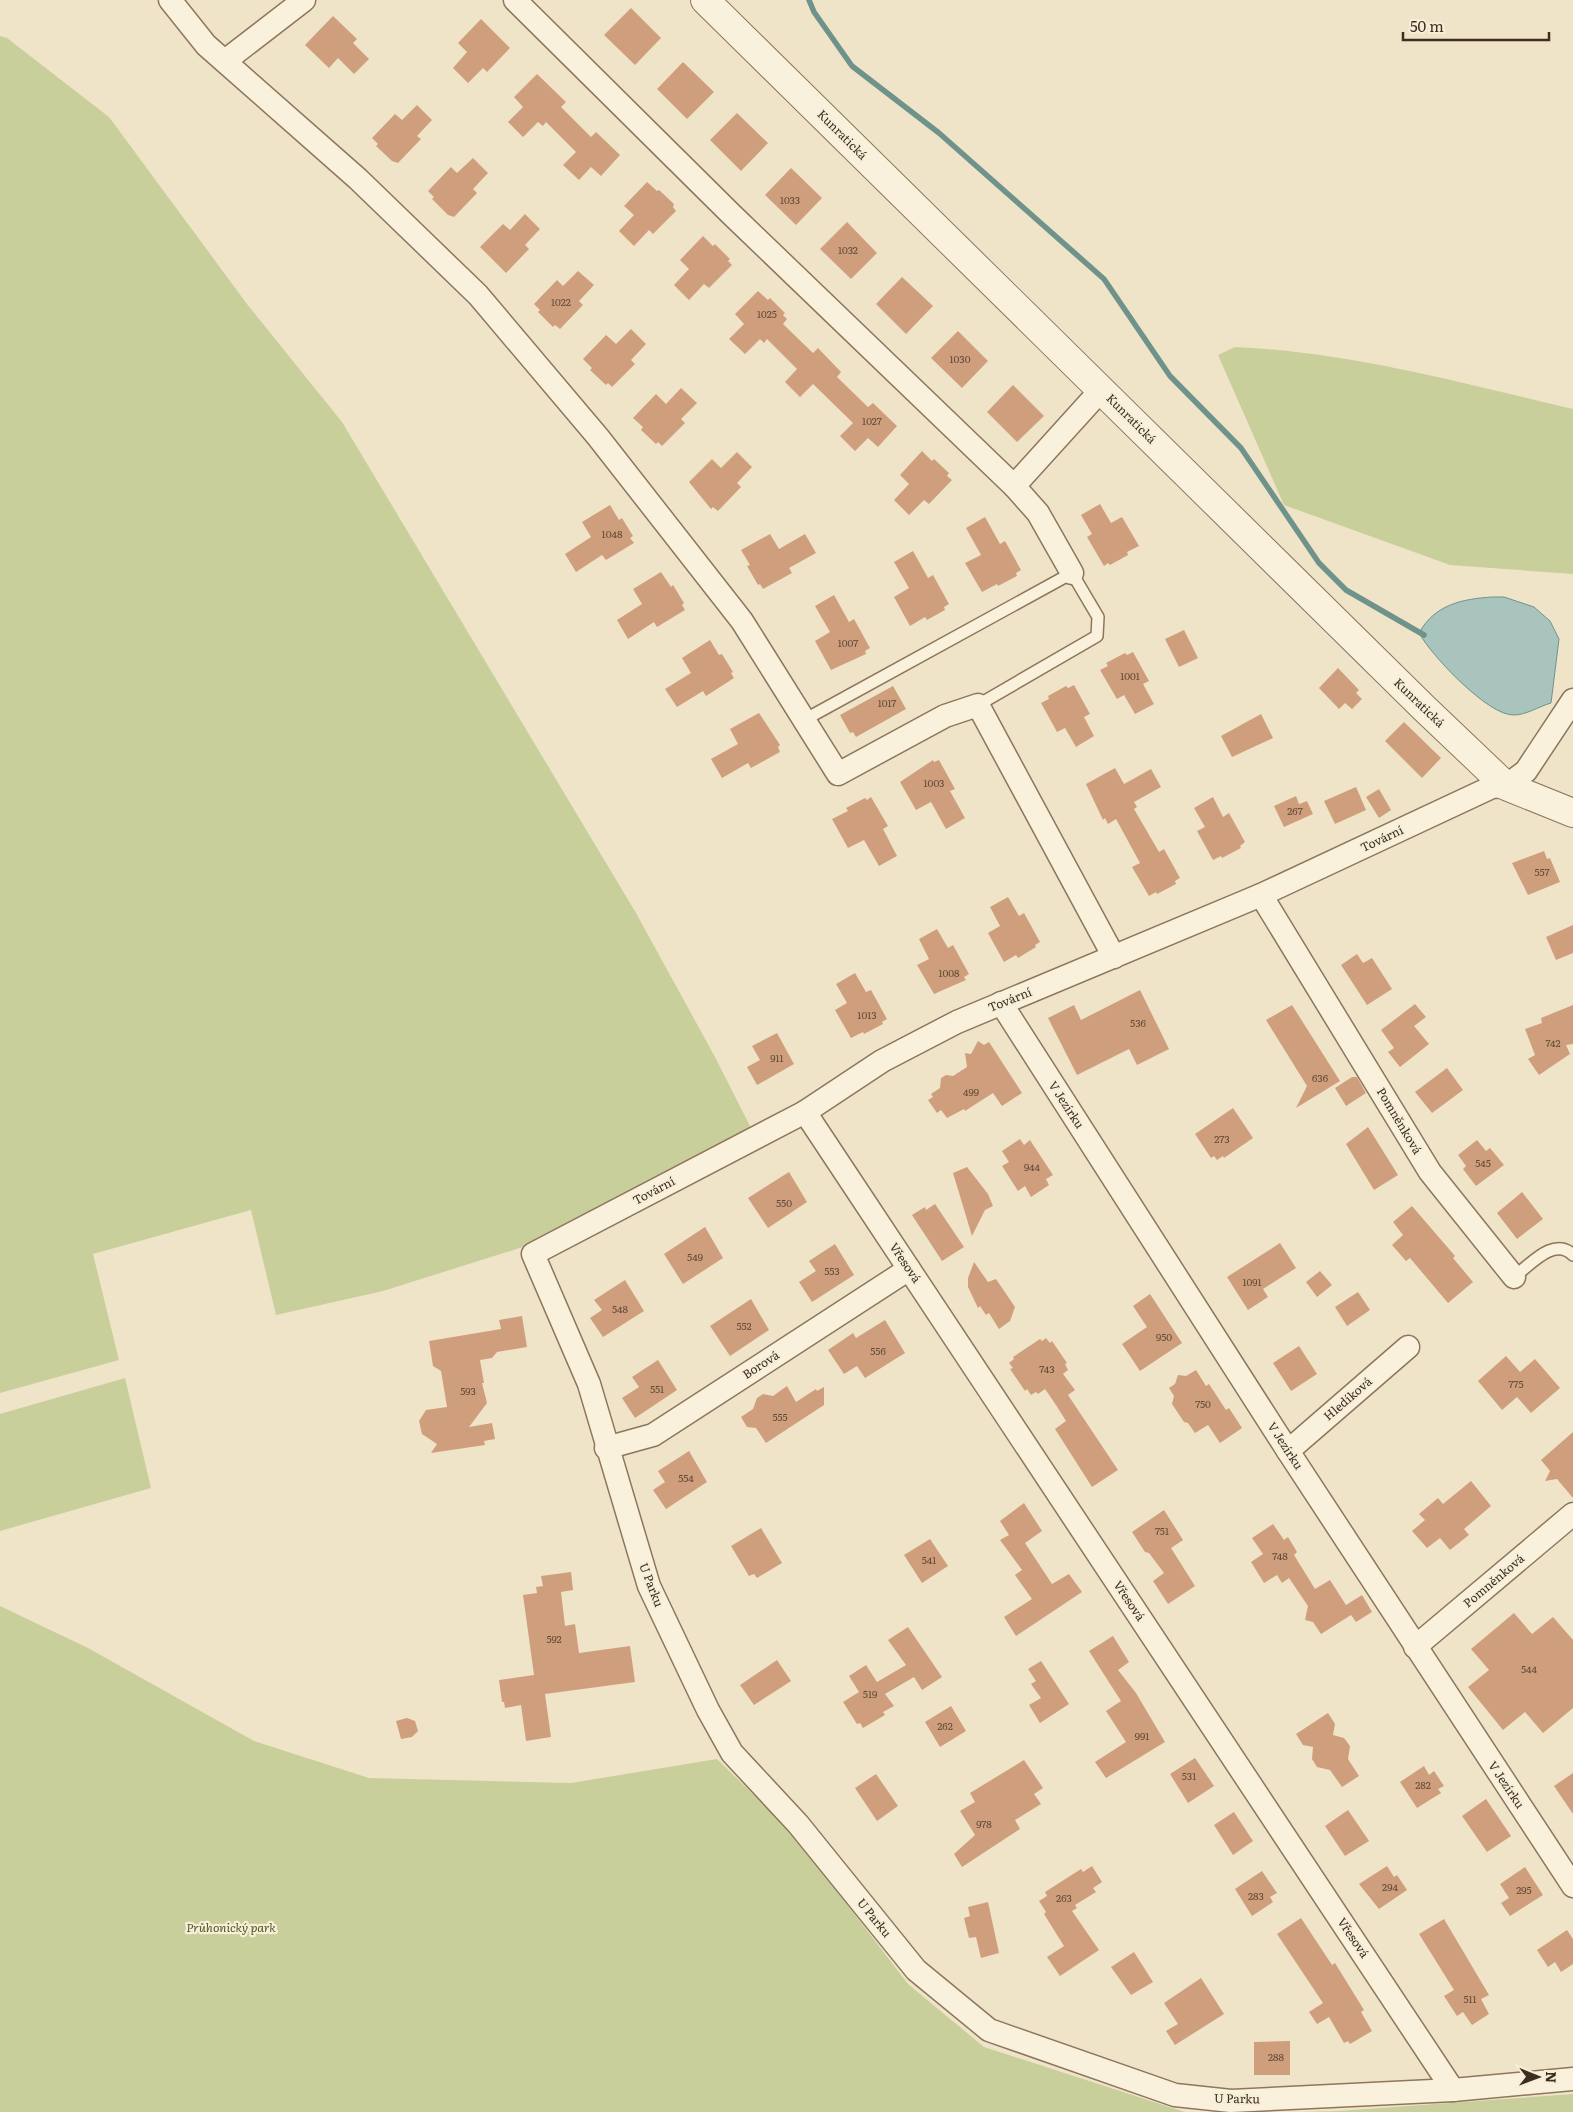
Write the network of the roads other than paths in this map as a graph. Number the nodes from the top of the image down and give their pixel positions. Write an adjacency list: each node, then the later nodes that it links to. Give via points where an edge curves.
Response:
1 (170, 0): 5 (street, via 206,45)
2 (304, 0): 5 (street)
3 (514, 0): 7 (street)
4 (705, 0): 6 (street, Kunratická)
5 (225, 61): 11 (street, via 358,179 478,295 598,437 742,621)
6 (1101, 390): 7 (street); 12 (street, Kunratická)
7 (1014, 486): 8 (street, via 1038,513)
8 (1072, 573): 10 (lane, via 1098,617 1097,636); 11 (lane)
9 (1573, 700): 12 (street, via 1526,771)
10 (978, 705): 11 (street, via 946,716 838,774); 15 (street)
11 (804, 720)
12 (1506, 786): 13 (street, Kunratická); 14 (street, Tovární, via 1492,787)
13 (1573, 814)
14 (1261, 895): 15 (street, Tovární); 21 (street, Pomněnková, via 1430,1172)
15 (1114, 957): 16 (street, Tovární)
16 (1001, 1004): 17 (street, Tovární, via 957,1022 882,1061); 24 (street, V Jezírku)
17 (805, 1112): 18 (street, Tovární); 20 (street, Vřesová)
18 (533, 1254): 23 (street, U Parku, via 589,1384)
19 (1573, 1256): 21 (lane, Pomněnková, via 1562,1248 1551,1248)
20 (909, 1269): 23 (street, Borová, via 654,1436); 29 (street, Vřesová)
21 (1514, 1277)
22 (1408, 1347): 24 (street, Hledíková)
23 (606, 1448): 29 (street, U Parku, via 648,1586 732,1753 798,1824 916,1970 988,2030 1175,2096 1231,2102)
24 (1288, 1451): 26 (street, V Jezírku)
25 (1573, 1514): 26 (street, Pomněnková)
26 (1415, 1647): 27 (street, V Jezírku)
27 (1571, 1877)
28 (1573, 2079): 29 (street, U Parku)
29 (1453, 2090)

